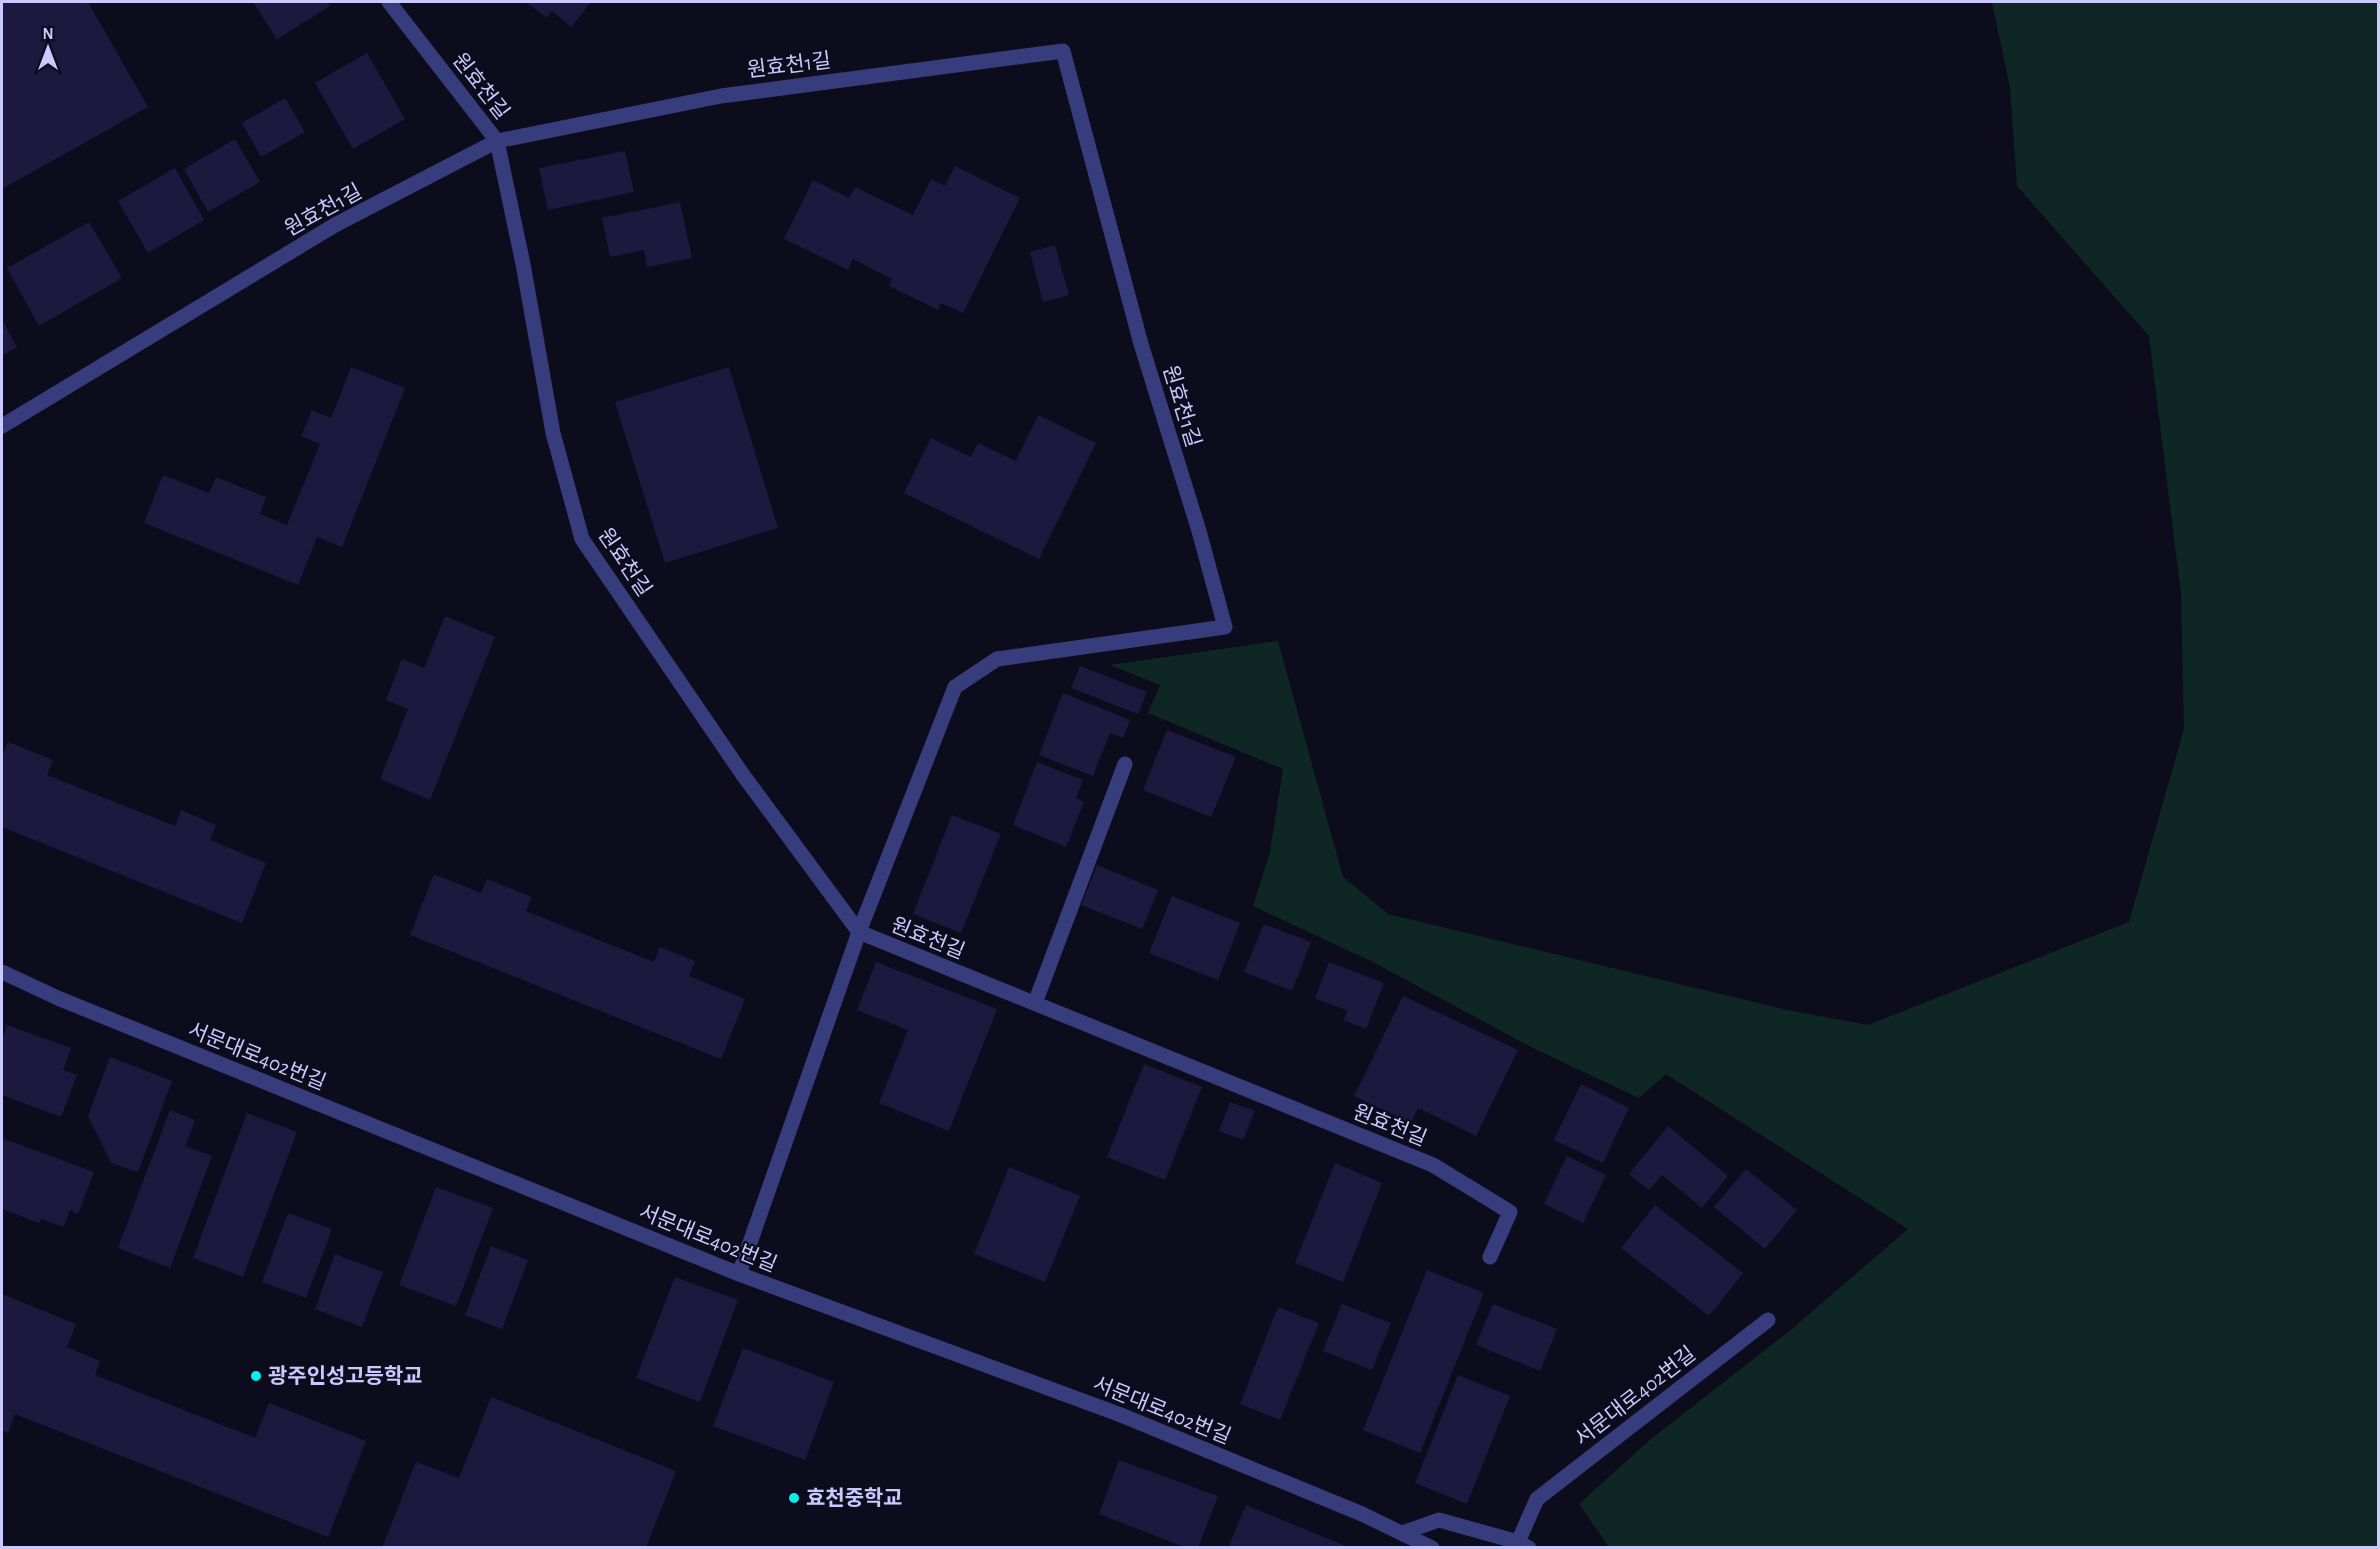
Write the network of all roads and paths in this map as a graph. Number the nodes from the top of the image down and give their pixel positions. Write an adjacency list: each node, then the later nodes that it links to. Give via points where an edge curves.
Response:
1 (389, 2): 2 (street, 원효천길)
2 (497, 141): 3 (street, 원효천1길, via 335,225); 5 (street, 원효천길, via 553,433 582,538 743,775); 5 (street, 원효천1길, via 721,96 1063,51 1141,344 1226,627 997,659 956,687)
3 (2, 426)
4 (1125, 764): 7 (street)
5 (859, 932): 7 (street, 원효천길); 9 (street)
6 (2, 972): 9 (street, 서문대로402번길)
7 (1035, 1003): 8 (street, 원효천길, via 1433,1165 1510,1212)
8 (1490, 1257)
9 (739, 1274): 11 (street, 서문대로402번길, via 1121,1415)
10 (1768, 1320): 12 (street, 서문대로402번길, via 1537,1499)
11 (1402, 1533): 12 (street, 서문대로402번길, via 1439,1520); 13 (street, 서문대로402번길)
12 (1523, 1545)
13 (1431, 1548)

